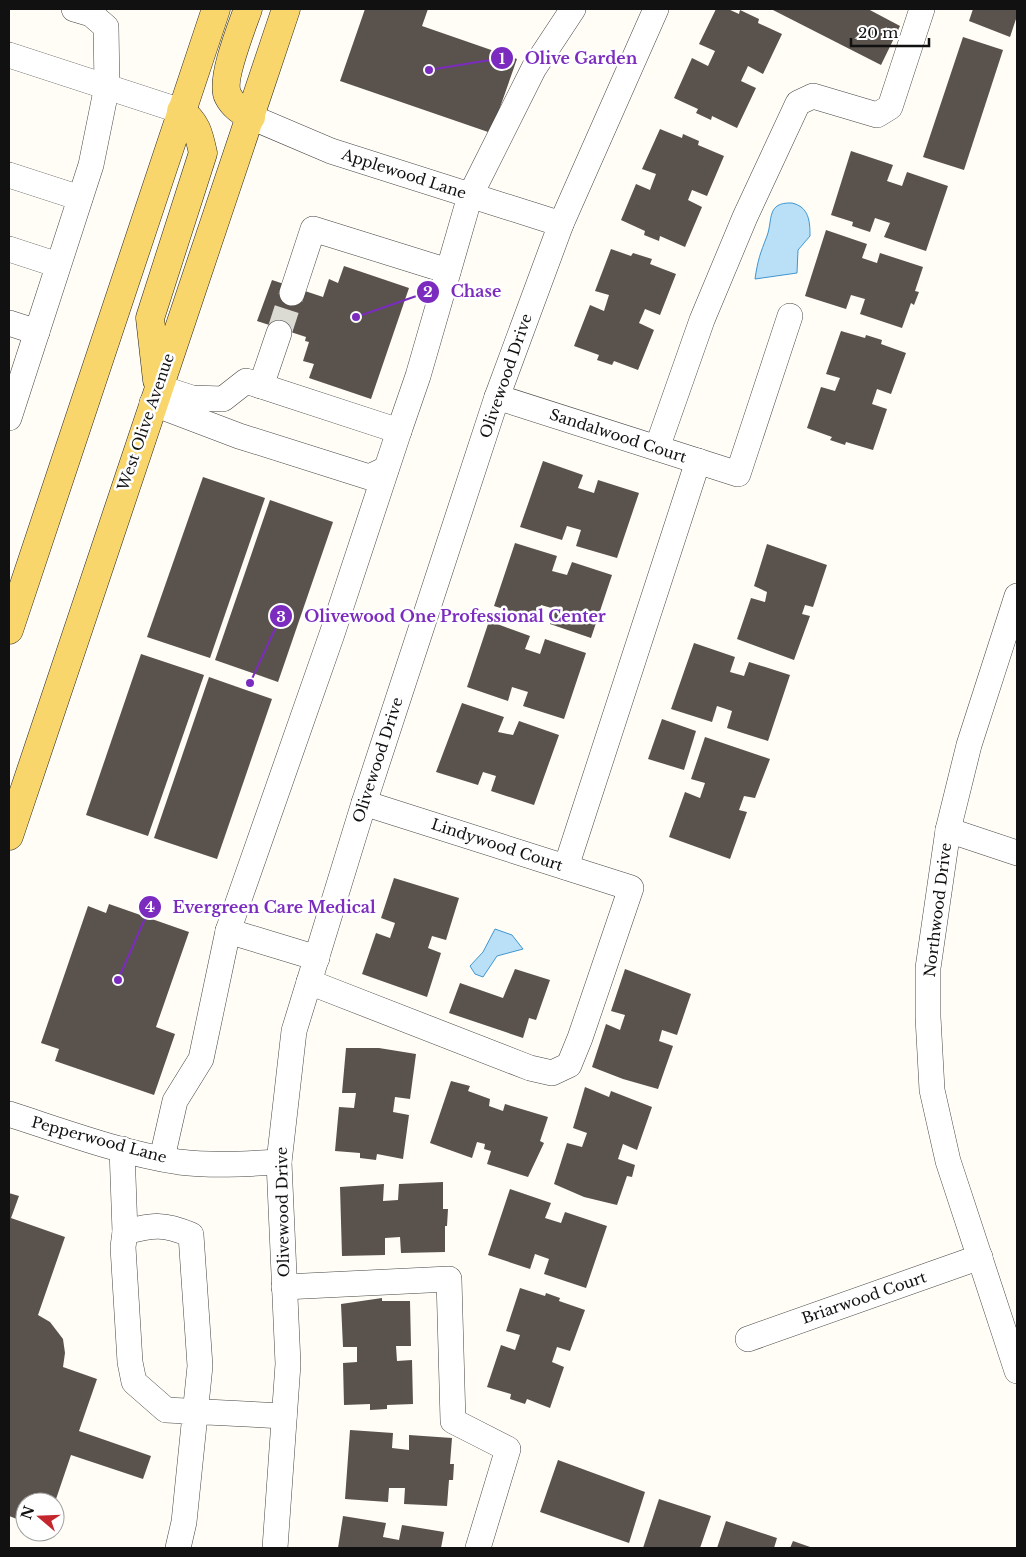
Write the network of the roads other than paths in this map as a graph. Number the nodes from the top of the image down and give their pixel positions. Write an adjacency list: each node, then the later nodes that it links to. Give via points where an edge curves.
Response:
1 (74, 9): 9 (street, via 91,14 106,27)
2 (216, 9): 10 (main road)
3 (248, 9): 11 (main road, via 228,70 226,94 235,107)
4 (286, 9): 11 (main road, West Olive Avenue)
5 (656, 9): 15 (street, Olivewood Drive)
6 (922, 9): 29 (street, via 890,106 877,115 813,96 798,103 706,311)
7 (568, 10): 13 (street, via 534,68)
8 (9, 54): 9 (street)
9 (107, 86): 10 (street); 14 (street, via 91,166)
10 (181, 111): 25 (main road, via 192,119 203,153 150,318); 33 (main road)
11 (251, 117): 13 (street, Applewood Lane, via 331,151); 25 (main road, West Olive Avenue)
12 (9, 175): 14 (street)
13 (470, 196): 15 (street, Applewood Lane); 18 (street)
14 (80, 198): 17 (street)
15 (561, 224): 26 (street, Olivewood Drive)
16 (9, 249): 17 (street)
17 (58, 265): 22 (street)
18 (448, 271): 19 (street, via 313,229); 28 (street)
19 (292, 293)
20 (790, 316): 30 (street, Sandalwood Court, via 738,474)
21 (9, 323): 22 (street)
22 (36, 332): 27 (street)
23 (279, 333): 24 (street)
24 (261, 386): 25 (street, via 246,381 223,399); 28 (street)
25 (155, 395): 31 (street, via 239,436 369,478); 36 (main road, West Olive Avenue)
26 (497, 398): 29 (street, Sandalwood Court); 34 (street, Olivewood Drive)
27 (11, 406)
28 (399, 432): 31 (street)
29 (657, 448): 30 (street, Sandalwood Court)
30 (698, 461): 38 (street)
31 (386, 469): 39 (street)
32 (1017, 596): 35 (street, Northwood Drive, via 969,745)
33 (9, 630)
34 (364, 802): 38 (street, Lindywood Court); 40 (street, Olivewood Drive)
35 (948, 830): 37 (street); 47 (street, Northwood Drive, via 928,968 932,1090 948,1161)
36 (9, 836)
37 (1017, 853)
38 (566, 867): 41 (street, Lindywood Court, via 630,888 569,1065 552,1072 530,1068)
39 (228, 931): 40 (street); 44 (street, via 201,1059 175,1101)
40 (317, 958): 41 (street, Olivewood Drive)
41 (309, 982): 45 (street, Olivewood Drive, via 294,1031)
42 (9, 1114): 43 (street, Pepperwood Lane)
43 (122, 1149): 44 (street, Pepperwood Lane); 46 (street)
44 (162, 1158): 45 (street, Pepperwood Lane, via 219,1165)
45 (279, 1162): 48 (street, Olivewood Drive)
46 (125, 1232): 51 (street, via 123,1247 134,1382 166,1410); 51 (street, via 171,1226 191,1235 200,1366)
47 (980, 1257): 49 (street, Briarwood Court); 50 (street, Northwood Drive)
48 (284, 1287): 52 (street, Olivewood Drive, via 288,1364); 55 (street, via 449,1279 453,1421 508,1449)
49 (748, 1339)
50 (1017, 1371)
51 (196, 1413): 52 (street); 53 (street, via 184,1522)
52 (284, 1416): 54 (street, Olivewood Drive)
53 (178, 1548)
54 (275, 1548)
55 (478, 1548)

